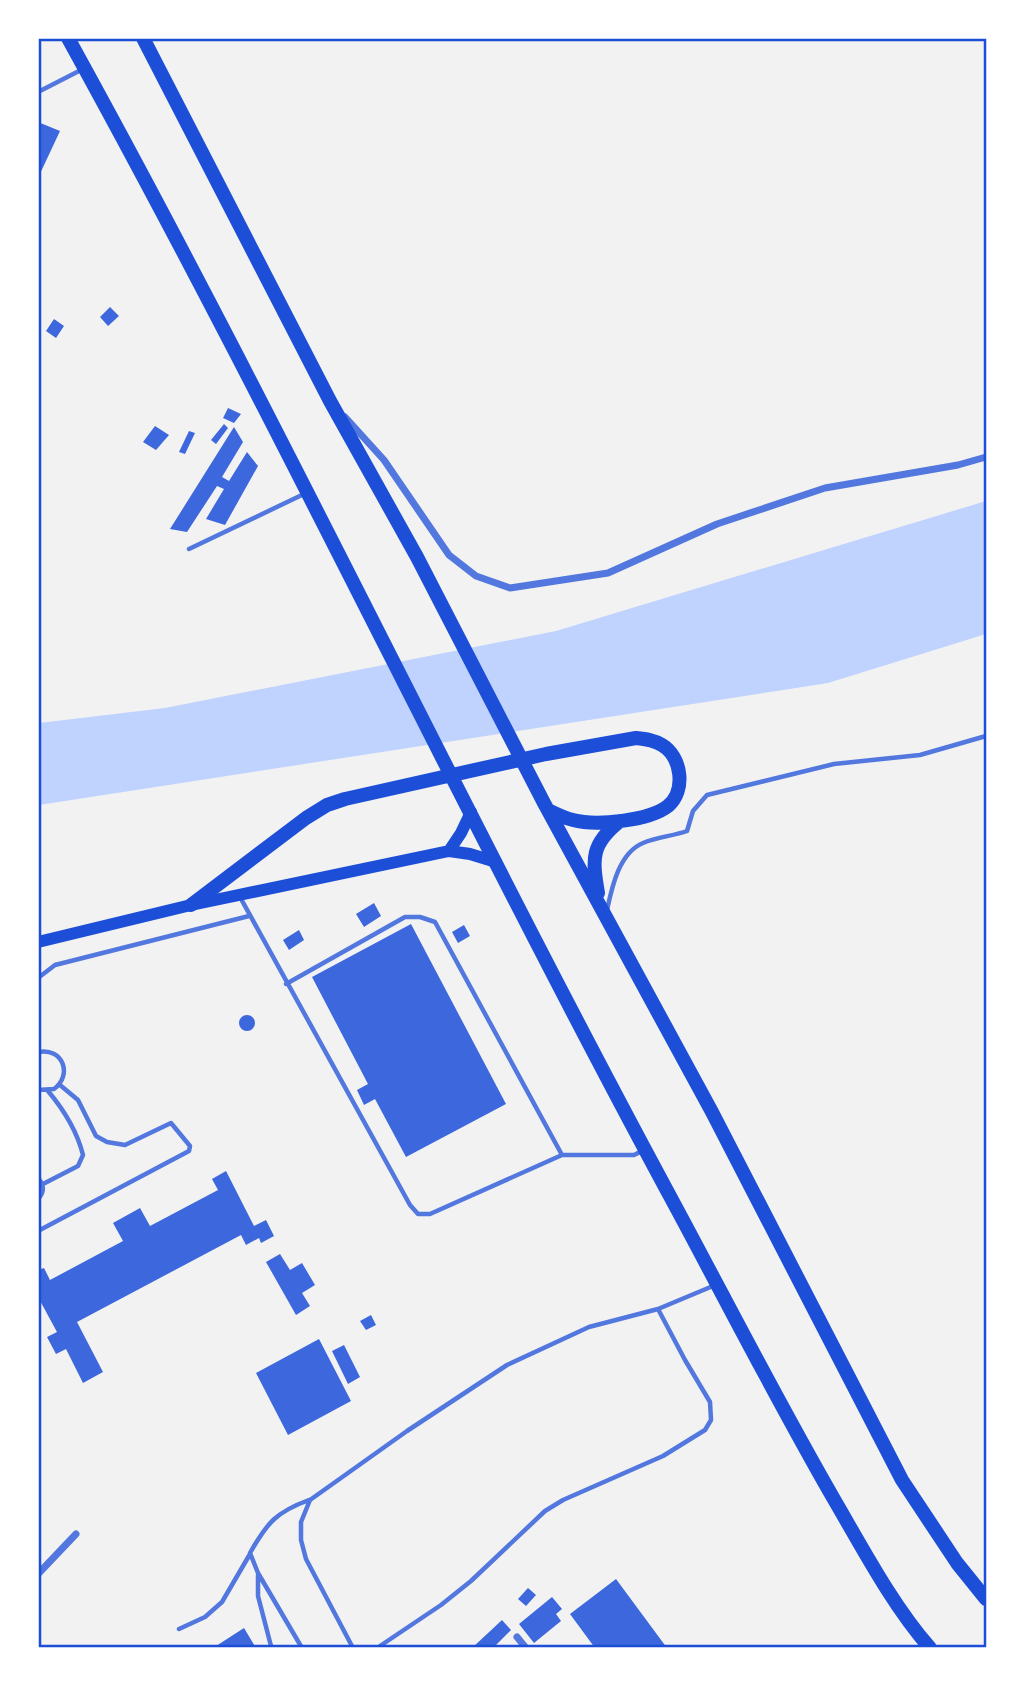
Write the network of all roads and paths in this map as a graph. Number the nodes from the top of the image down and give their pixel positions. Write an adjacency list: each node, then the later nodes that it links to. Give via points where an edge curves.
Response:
1 (68, 38): 3 (main road)
2 (143, 38): 5 (main road)
3 (85, 68): 4 (lane); 7 (main road)
4 (38, 92)
5 (330, 401): 6 (street, via 384,460 449,555 476,576 510,588 608,573 717,524 825,488); 10 (main road)
6 (986, 457)
7 (308, 492): 8 (lane); 11 (main road)
8 (189, 549)
9 (986, 736): 17 (lane, via 920,754 834,764 706,795 693,811 687,831 642,843 625,858)
10 (546, 806): 12 (main road, via 574,821); 17 (main road)
11 (468, 807): 13 (main road, via 461,833); 14 (main road)
12 (620, 821): 16 (main road, via 656,814 677,796 679,771 664,746 651,740 625,739 327,805); 17 (main road, via 604,834 594,853)
13 (449, 851): 14 (main road); 15 (main road)
14 (496, 862): 26 (main road)
15 (238, 895): 16 (main road); 18 (lane)
16 (191, 905): 19 (main road)
17 (603, 911): 39 (main road, via 902,1480)
18 (250, 916): 20 (lane, via 55,965); 21 (lane)
19 (38, 942)
20 (38, 978)
21 (286, 984): 27 (lane, via 418,1214 430,1214); 27 (lane, via 405,918 435,922)
22 (38, 1052): 23 (lane, via 51,1052 62,1060 65,1073)
23 (60, 1085): 25 (lane); 31 (lane, via 78,1100 96,1136 107,1142 125,1145 171,1123 190,1146 189,1151)
24 (38, 1090): 25 (lane)
25 (48, 1091): 29 (lane, via 62,1107 83,1156 78,1166)
26 (645, 1150): 27 (lane, via 634,1155); 32 (main road)
27 (562, 1155)
28 (38, 1178): 29 (lane)
29 (43, 1184): 30 (lane)
30 (38, 1199)
31 (38, 1231)
32 (717, 1284): 33 (lane); 47 (main road, via 871,1563)
33 (658, 1309): 34 (lane, via 589,1327 507,1366); 45 (lane, via 710,1402 711,1420 705,1430 663,1456 545,1511 471,1581)
34 (310, 1500): 36 (lane, via 266,1524); 44 (lane, via 301,1522 306,1559)
35 (76, 1534): 38 (street)
36 (250, 1553): 37 (lane); 40 (lane, via 222,1602)
37 (258, 1573): 42 (lane, via 258,1596); 43 (lane)
38 (38, 1574)
39 (986, 1599)
40 (180, 1629)
41 (517, 1637): 46 (street)
42 (271, 1646)
43 (302, 1647)
44 (353, 1647)
45 (377, 1647)
46 (526, 1647)
47 (930, 1647)

